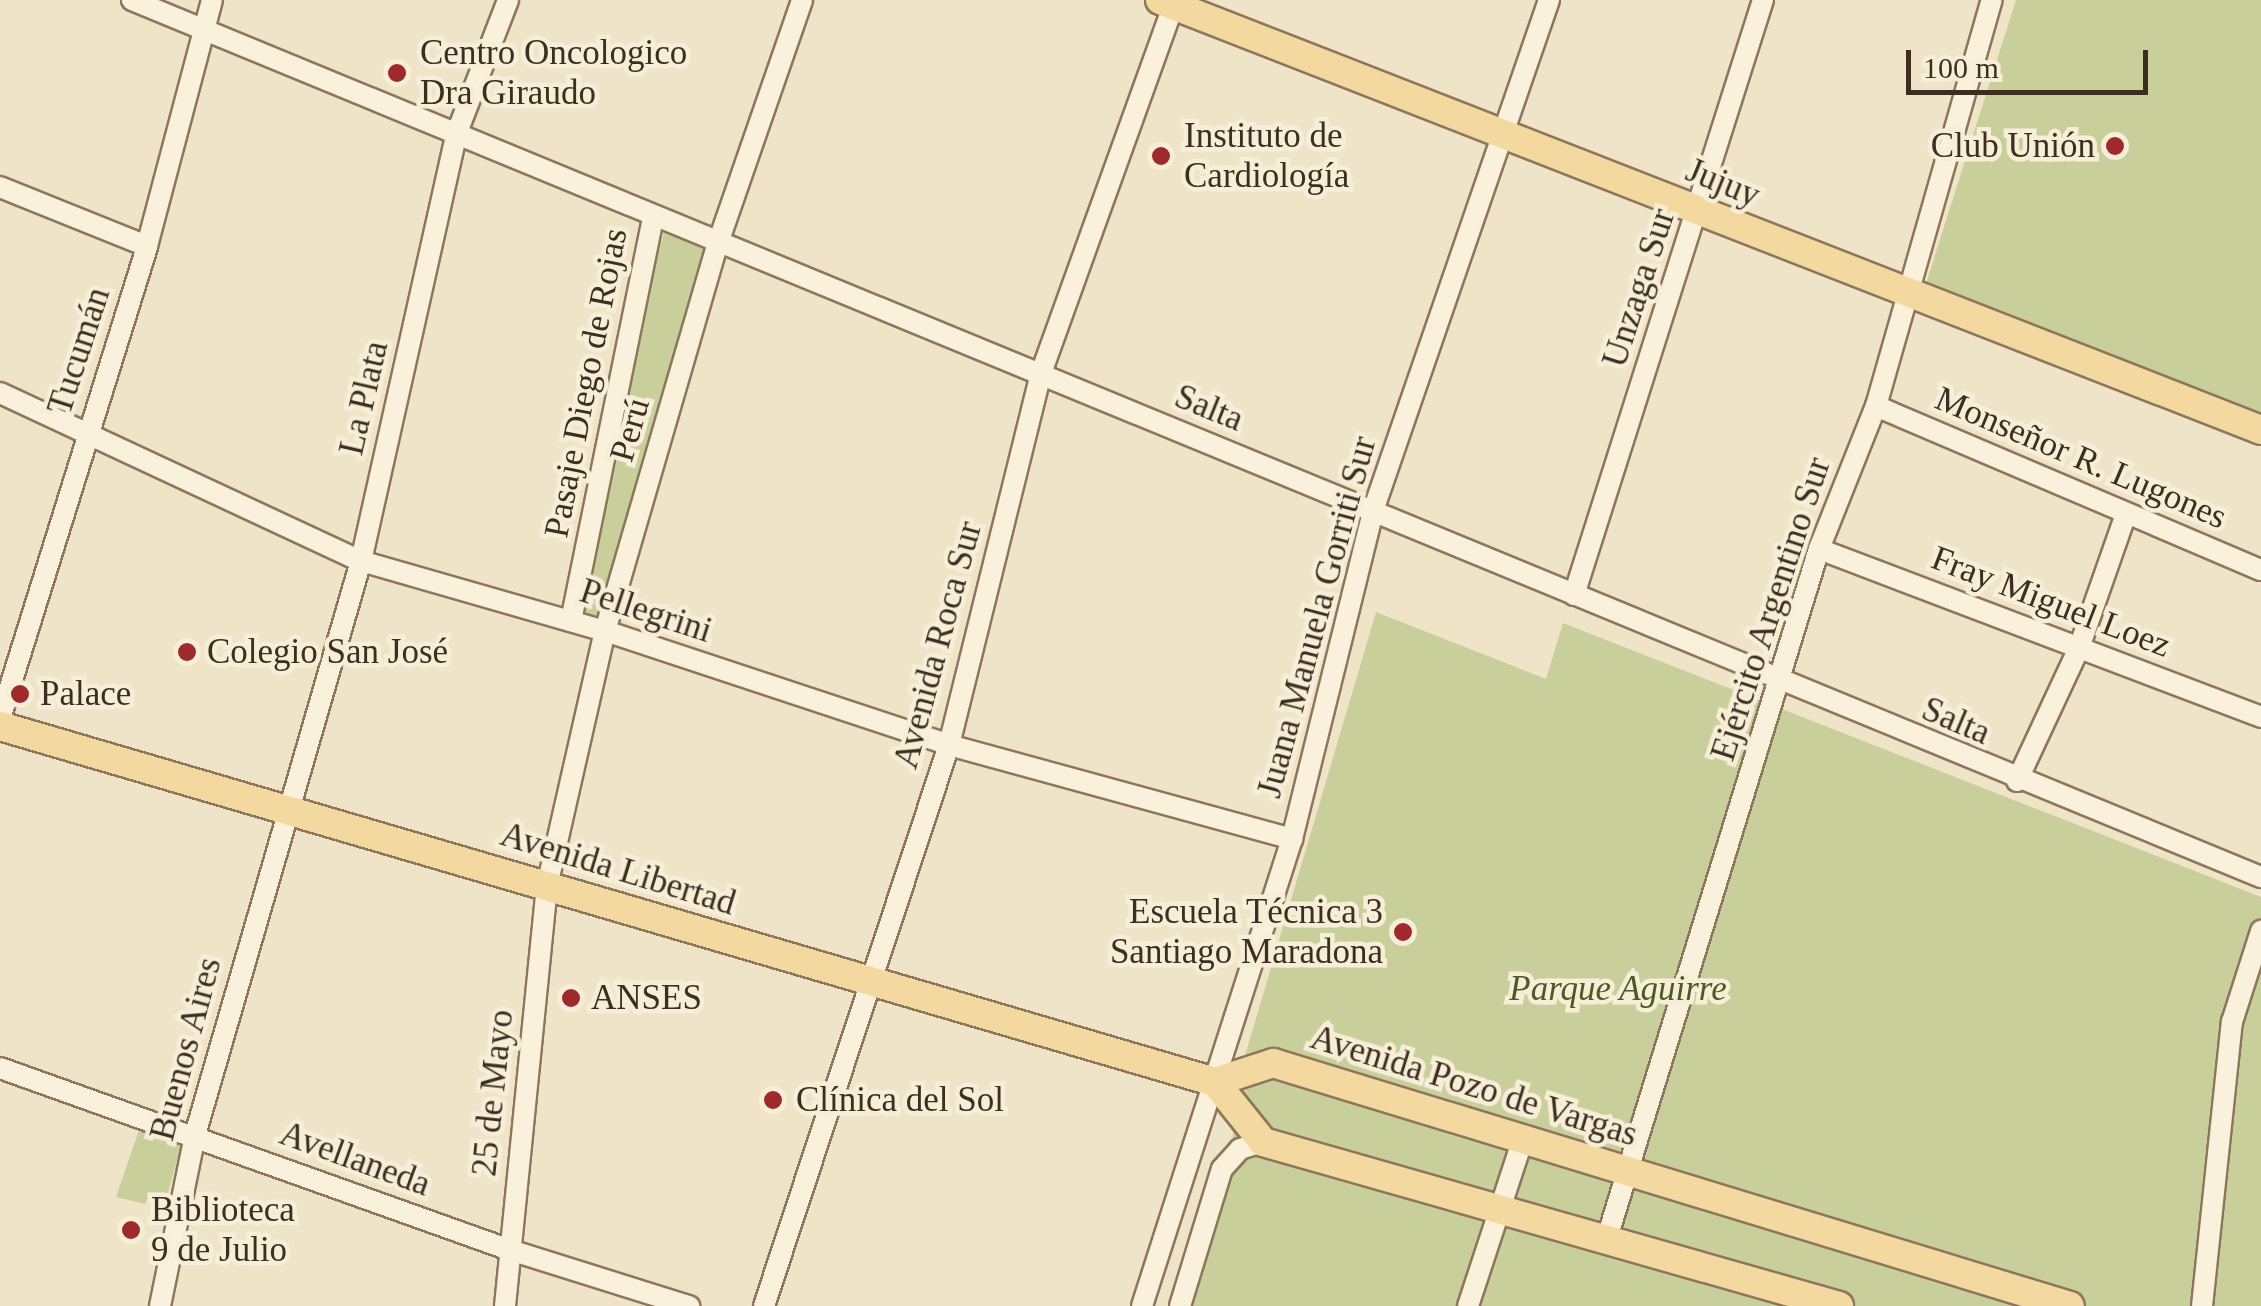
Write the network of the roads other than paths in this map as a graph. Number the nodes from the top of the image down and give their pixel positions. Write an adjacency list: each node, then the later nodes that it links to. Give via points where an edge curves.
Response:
1 (132, 0): 9 (street, Salta)
2 (212, 0): 9 (street, Tucumán)
3 (508, 0): 10 (street, La Plata)
4 (802, 0): 15 (street, Perú)
5 (1549, 0): 11 (street, Juana Manuela Gorriti Sur)
6 (1763, 0): 13 (street, Unzaga Sur)
7 (1992, 0): 17 (street, Ejército Argentino Sur)
8 (1169, 2): 11 (main road, Jujuy); 18 (street, Avenida Roca Sur)
9 (203, 27): 10 (street, Salta); 16 (street, Tucumán)
10 (456, 136): 14 (street, Salta); 26 (street, La Plata)
11 (1504, 137): 13 (main road, Jujuy); 23 (street, Juana Manuela Gorriti Sur)
12 (0, 187): 16 (street)
13 (1697, 212): 17 (main road, Jujuy); 28 (street, Unzaga Sur)
14 (653, 217): 15 (street, Salta); 29 (street, Pasaje Diego de Rojas)
15 (718, 244): 18 (street, Salta); 30 (street, Perú)
16 (147, 246): 22 (street, Tucumán)
17 (1904, 294): 20 (street, Ejército Argentino Sur); 21 (main road, Jujuy)
18 (1040, 376): 23 (street, Salta); 36 (street, Avenida Roca Sur)
19 (0, 393): 22 (street, Pellegrini)
20 (1876, 406): 24 (street, Monseñor R. Lugones); 25 (street, Ejército Argentino Sur)
21 (2261, 430)
22 (87, 432): 26 (street, Pellegrini); 34 (street, Tucumán)
23 (1374, 508): 28 (street, Salta); 39 (street, Juana Manuela Gorriti Sur)
24 (2126, 514): 27 (street, Monseñor R. Lugones); 31 (street)
25 (1819, 549): 31 (street, Fray Miguel Loez); 32 (street, Ejército Argentino Sur)
26 (361, 561): 29 (street, Pellegrini); 38 (street, La Plata)
27 (2261, 570)
28 (1574, 595): 32 (street, Salta)
29 (571, 621): 30 (street, Pellegrini)
30 (606, 631): 36 (street, Pellegrini); 41 (street, Perú)
31 (2079, 648): 33 (street, Fray Miguel Loez); 37 (street)
32 (1778, 682): 37 (street, Salta); 49 (street, Ejército Argentino Sur)
33 (2261, 717)
34 (0, 719)
35 (0, 726): 38 (main road, Avenida Libertad)
36 (949, 744): 39 (street, Pellegrini); 43 (street, Avenida Roca Sur)
37 (2017, 781): 40 (street, Salta)
38 (285, 812): 41 (main road, Avenida Libertad); 46 (street, Buenos Aires)
39 (1292, 839): 45 (street, Juana Manuela Gorriti Sur)
40 (2261, 877)
41 (547, 886): 43 (main road, Avenida Libertad); 52 (street, 25 de Mayo)
42 (2261, 931): 62 (street, via 2232,1022)
43 (872, 984): 45 (main road, Avenida Libertad); 56 (street, Avenida Roca Sur)
44 (0, 1068): 46 (street, Avellaneda)
45 (1215, 1082): 47 (main road, Avenida Pozo de Vargas, via 1273,1064); 48 (main road); 57 (street, Juana Manuela Gorriti Sur)
46 (195, 1135): 52 (street, Avellaneda); 53 (street, Buenos Aires)
47 (1523, 1139): 49 (main road, Avenida Pozo de Vargas); 50 (street)
48 (1263, 1142): 50 (main road); 58 (street, via 1240,1149 1222,1169)
49 (1628, 1172): 51 (street, Ejército Argentino Sur); 61 (main road, Avenida Pozo de Vargas)
50 (1498, 1207): 51 (main road); 59 (street)
51 (1607, 1238): 60 (main road)
52 (510, 1250): 54 (street, 25 de Mayo); 55 (street, Avellaneda)
53 (160, 1306)
54 (505, 1306)
55 (689, 1306)
56 (764, 1306)
57 (1142, 1306)
58 (1180, 1306)
59 (1468, 1306)
60 (1838, 1306)
61 (2070, 1306)
62 (2202, 1306)

